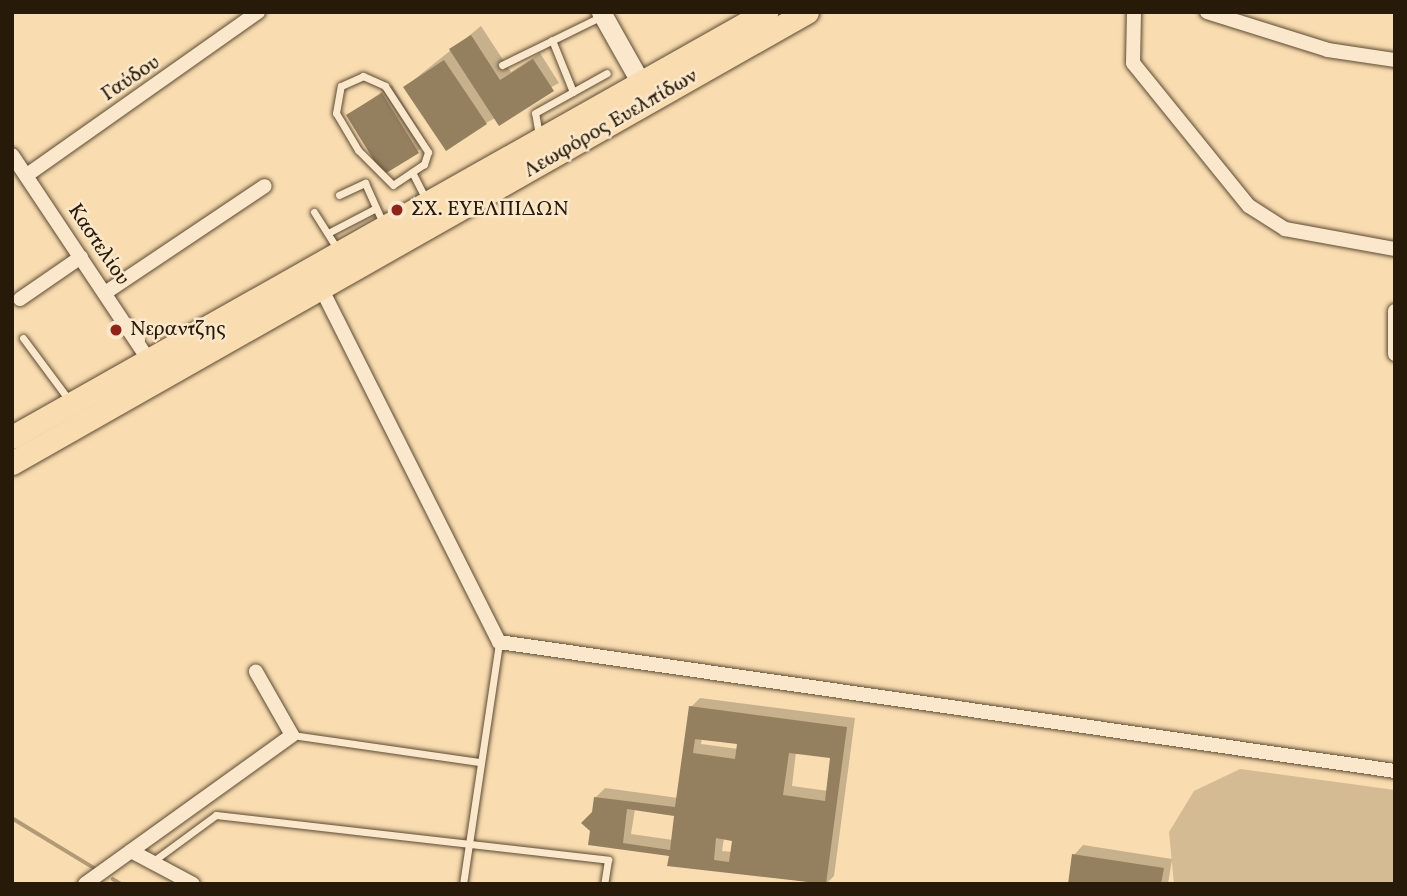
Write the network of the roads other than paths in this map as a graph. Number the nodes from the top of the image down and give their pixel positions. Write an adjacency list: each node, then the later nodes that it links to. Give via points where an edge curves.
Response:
1 (766, 12): 11 (main road, Λεωφόρος Ευελπίδων)
2 (807, 12): 27 (main road, Λεωφόρος Ευελπίδων)
3 (1134, 12): 25 (street, via 1133,63 1249,206 1285,229)
4 (1207, 12): 8 (street, via 1328,50)
5 (258, 13): 18 (street, Γαύδου)
6 (602, 14): 7 (lane); 11 (street)
7 (552, 40): 9 (lane); 12 (lane)
8 (1395, 60)
9 (502, 65)
10 (607, 73): 12 (lane)
11 (641, 83): 14 (main road, Λεωφόρος Ευελπίδων)
12 (573, 92): 13 (lane)
13 (561, 98): 14 (lane); 15 (lane, via 532,117)
14 (572, 121): 15 (main road, Λεωφόρος Ευελπίδων)
15 (541, 139): 21 (main road, Λεωφόρος Ευελπίδων)
16 (12, 155): 18 (street, Καστελίου)
17 (412, 172): 17 (lane, via 389,185 379,175 336,113 341,86 363,76 384,86 428,152); 21 (lane)
18 (27, 175): 26 (street, Καστελίου)
19 (265, 186): 28 (street)
20 (339, 195): 23 (lane, via 363,183)
21 (428, 202): 23 (main road, Λεωφόρος Ευελπίδων)
22 (314, 212): 24 (lane)
23 (380, 217): 24 (main road, Λεωφόρος Ευελπίδων)
24 (334, 243): 27 (main road, Λεωφόρος Ευελπίδων)
25 (1395, 249)
26 (81, 257): 28 (street, Καστελίου); 29 (street)
27 (316, 278): 33 (main road, Λεωφόρος Ευελπίδων); 36 (main road, Λεωφόρος Ευελπίδων); 37 (street)
28 (106, 293): 33 (street, Καστελίου)
29 (20, 299)
30 (1395, 311): 32 (street)
31 (23, 338): 34 (lane)
32 (1395, 354)
33 (148, 359): 34 (main road, Λεωφόρος Ευελπίδων)
34 (72, 403): 35 (main road, Λεωφόρος Ευελπίδων)
35 (12, 437)
36 (12, 463)
37 (499, 642): 40 (lane); 41 (street)
38 (256, 672): 39 (street)
39 (292, 735): 40 (lane); 43 (street)
40 (479, 762): 42 (lane)
41 (1395, 771)
42 (469, 843): 44 (lane, via 216,815); 47 (lane); 48 (lane, via 608,860)
43 (131, 851): 44 (street); 45 (street)
44 (152, 862): 46 (street)
45 (85, 884)
46 (193, 884)
47 (463, 884)
48 (604, 884)

